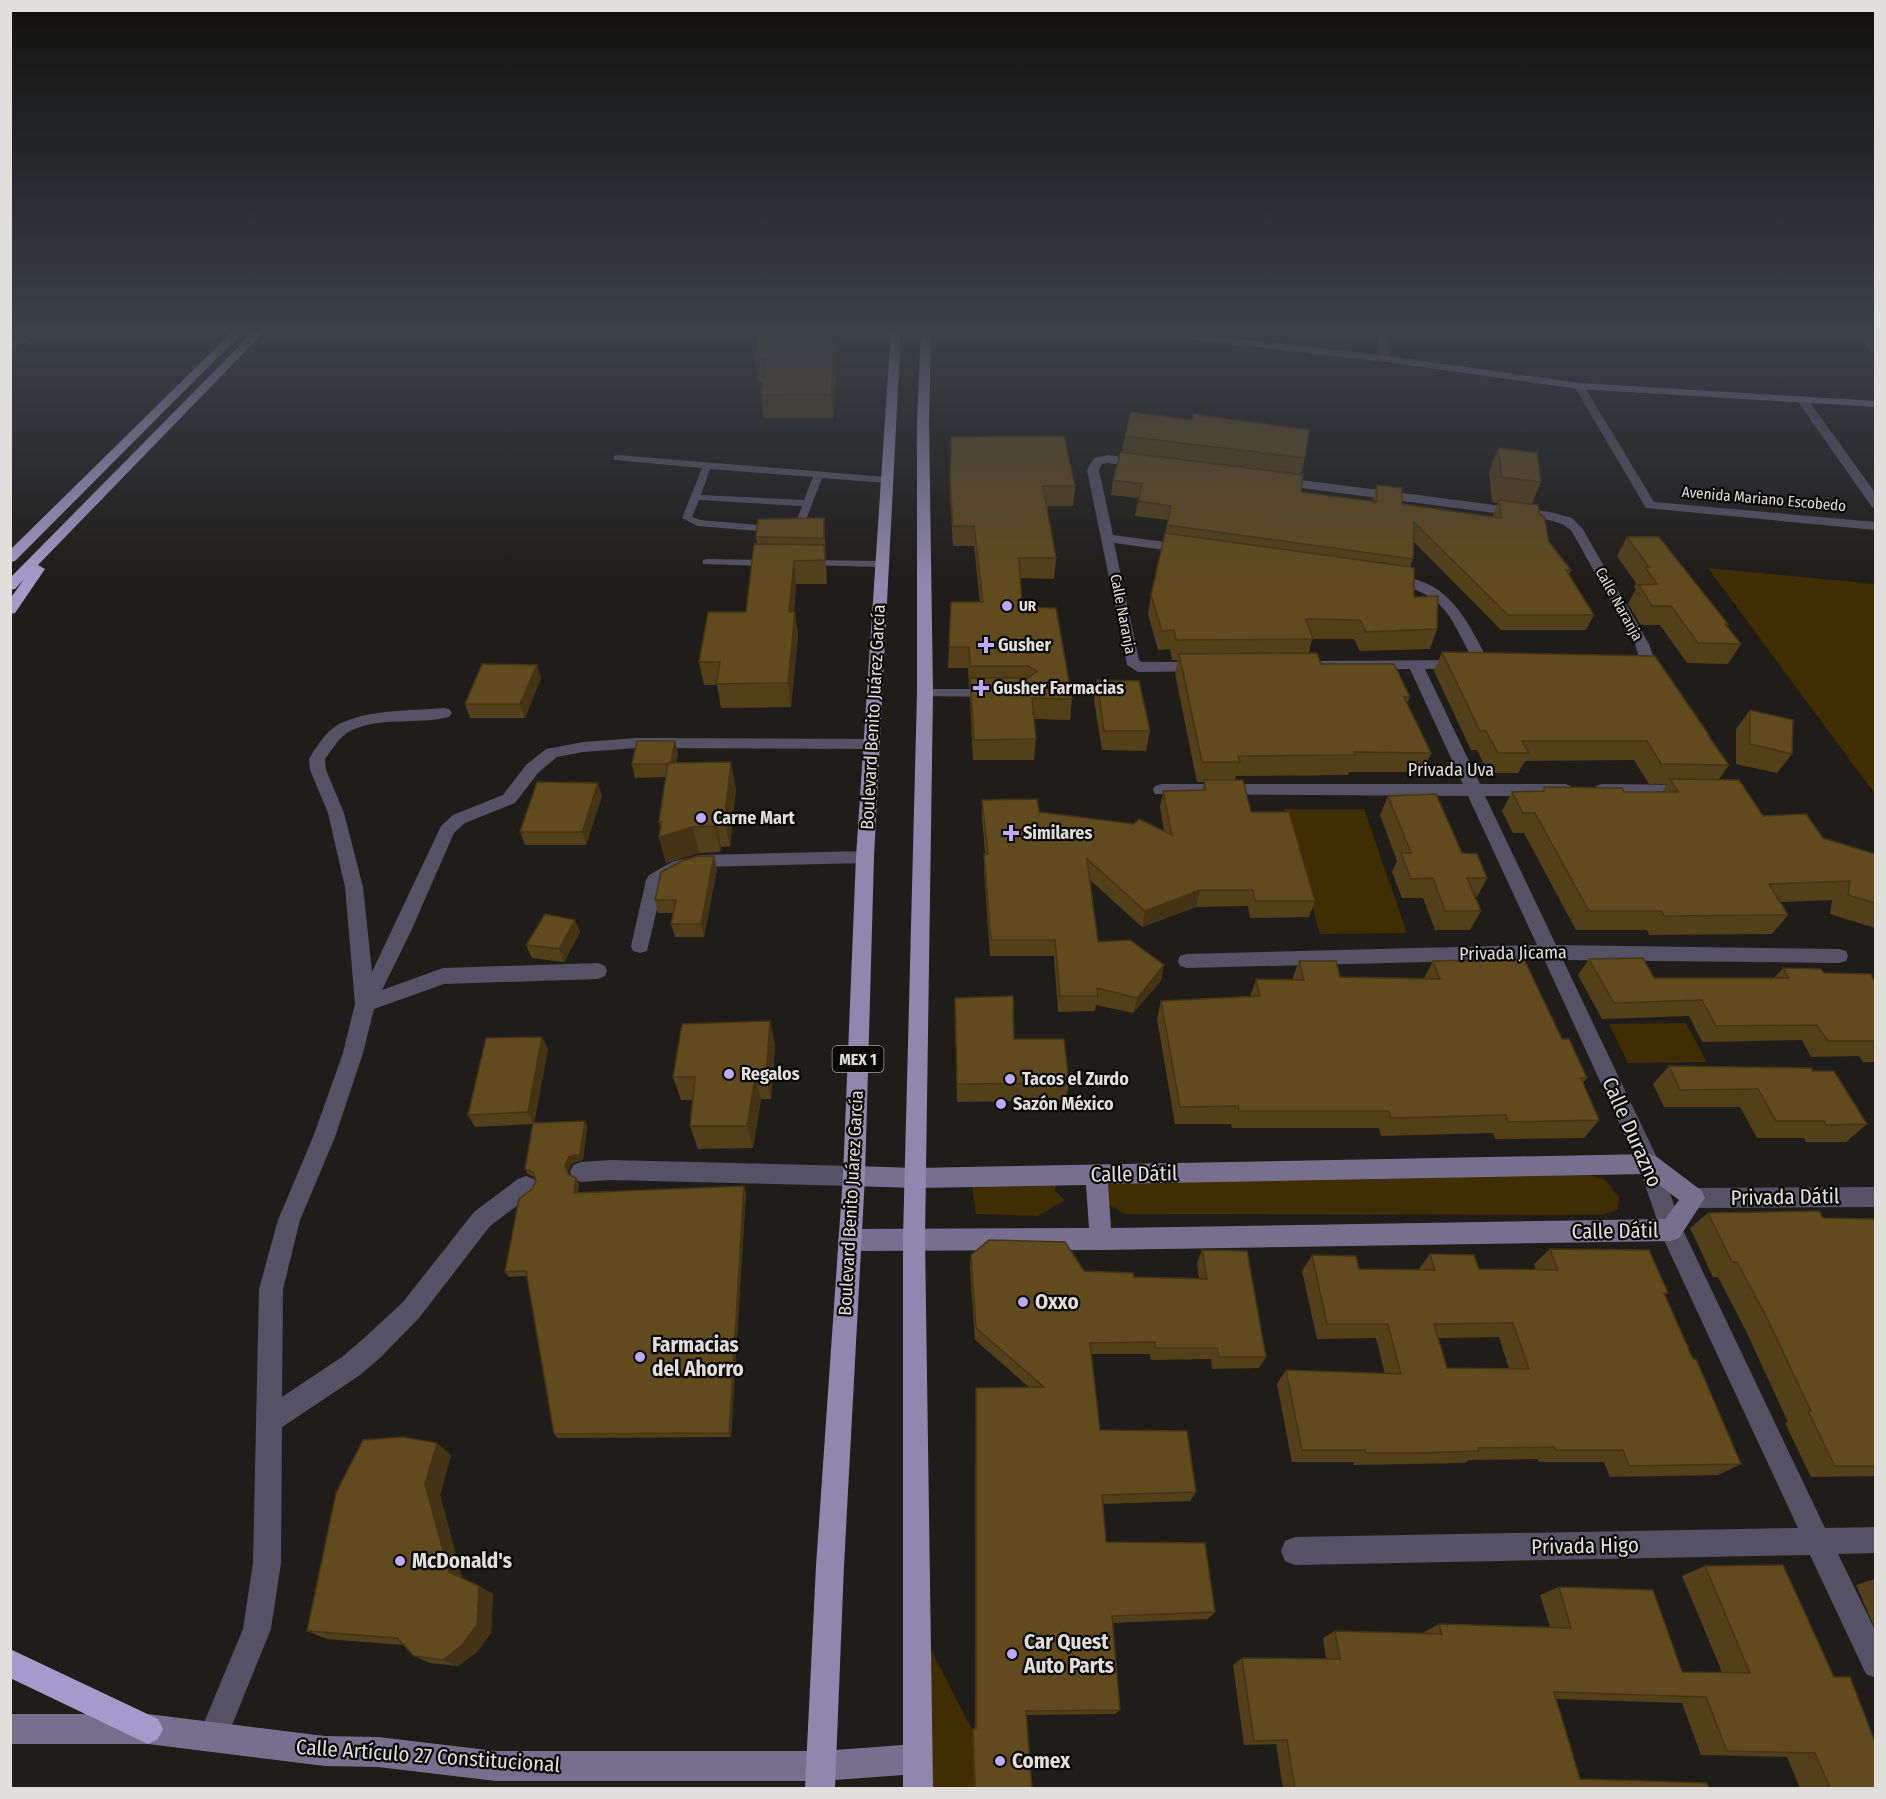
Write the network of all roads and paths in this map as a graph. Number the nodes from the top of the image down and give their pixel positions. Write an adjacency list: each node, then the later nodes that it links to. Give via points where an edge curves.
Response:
1 (156, 413): 18 (highway)
2 (181, 413): 17 (highway)
3 (890, 413): 10 (main road, Boulevard Benito Juárez García / MEX 1)
4 (923, 413): 26 (main road)
5 (1595, 413): 14 (street, Avenida Mariano Escobedo, via 1650,505)
6 (1812, 413): 13 (street)
7 (617, 458): 8 (lane)
8 (707, 466): 9 (lane); 11 (lane)
9 (818, 475): 10 (lane); 12 (lane)
10 (886, 480): 20 (main road, Boulevard Benito Juárez García / MEX 1)
11 (694, 497): 12 (lane); 12 (lane, via 687,518 693,522 782,530 799,526)
12 (808, 503)
13 (1875, 504)
14 (1875, 526)
15 (1108, 538): 16 (street); 24 (street, Calle Naranja, via 1093,470 1098,461 1108,459 1567,521 1576,528 1642,645 1646,655 1643,664); 25 (street, Calle Naranja, via 1132,662 1138,667)
16 (1200, 551)
17 (44, 554): 22 (highway); 23 (highway)
18 (12, 556)
19 (707, 562): 20 (lane)
20 (881, 564): 29 (main road, Boulevard Benito Juárez García / MEX 1)
21 (1384, 577): 24 (street, via 1427,586 1439,594)
22 (10, 586)
23 (10, 610)
24 (1483, 664): 25 (street, Calle Naranja)
25 (1416, 666): 31 (street, Calle Durazno)
26 (925, 693): 27 (lane); 44 (main road)
27 (993, 693)
28 (444, 713): 39 (street, via 373,719 344,728 318,759 354,887)
29 (872, 744): 33 (main road, Boulevard Benito Juárez García / MEX 1); 39 (street, via 637,743 552,753 532,769 509,799 459,819 447,831)
30 (1161, 790): 31 (street, Privada Uva)
31 (1475, 790): 32 (street, Privada Uva); 35 (street, Calle Durazno)
32 (1706, 791)
33 (865, 857): 34 (street, via 700,861 678,867 655,880); 43 (main road, Boulevard Benito Juárez García / MEX 1)
34 (640, 946)
35 (1549, 952): 36 (street, Privada Jicama); 37 (street, Privada Jicama); 40 (street, Calle Durazno)
36 (1839, 956)
37 (1187, 961)
38 (598, 972): 39 (street, via 443,976)
39 (365, 1004): 52 (street, via 324,1137 289,1220 271,1289)
40 (1649, 1164): 42 (street, Calle Dátil); 47 (street); 48 (street, Calle Durazno)
41 (581, 1172): 43 (street)
42 (1096, 1175): 44 (street, Calle Dátil); 50 (street)
43 (854, 1176): 44 (street, Calle Dátil); 51 (main road, Boulevard Benito Juárez García / MEX 1)
44 (915, 1178): 49 (main road)
45 (526, 1186): 52 (street, via 482,1219 411,1310 372,1348)
46 (1875, 1197): 47 (street, Privada Dátil)
47 (1694, 1198): 48 (street, Calle Dátil)
48 (1671, 1230): 50 (street, Calle Dátil); 54 (street, Calle Durazno)
49 (914, 1238): 50 (street, Calle Dátil); 51 (street, Calle Dátil); 61 (main road)
50 (1101, 1239)
51 (849, 1240): 62 (main road, Boulevard Benito Juárez García / MEX 1)
52 (270, 1420): 60 (street, via 267,1563 257,1629)
53 (1875, 1540): 54 (street, Privada Higo)
54 (1818, 1541): 55 (street, Privada Higo); 57 (street, Calle Durazno)
55 (1295, 1551)
56 (10, 1663): 59 (highway)
57 (1875, 1664)
58 (10, 1729): 59 (street, Calle Artículo 27 Constitucional)
59 (148, 1729): 60 (street, Calle Artículo 27 Constitucional)
60 (213, 1737): 62 (street, Calle Artículo 27 Constitucional, via 496,1766)
61 (918, 1774): 62 (street, Calle Artículo 27 Constitucional)
62 (821, 1777)

